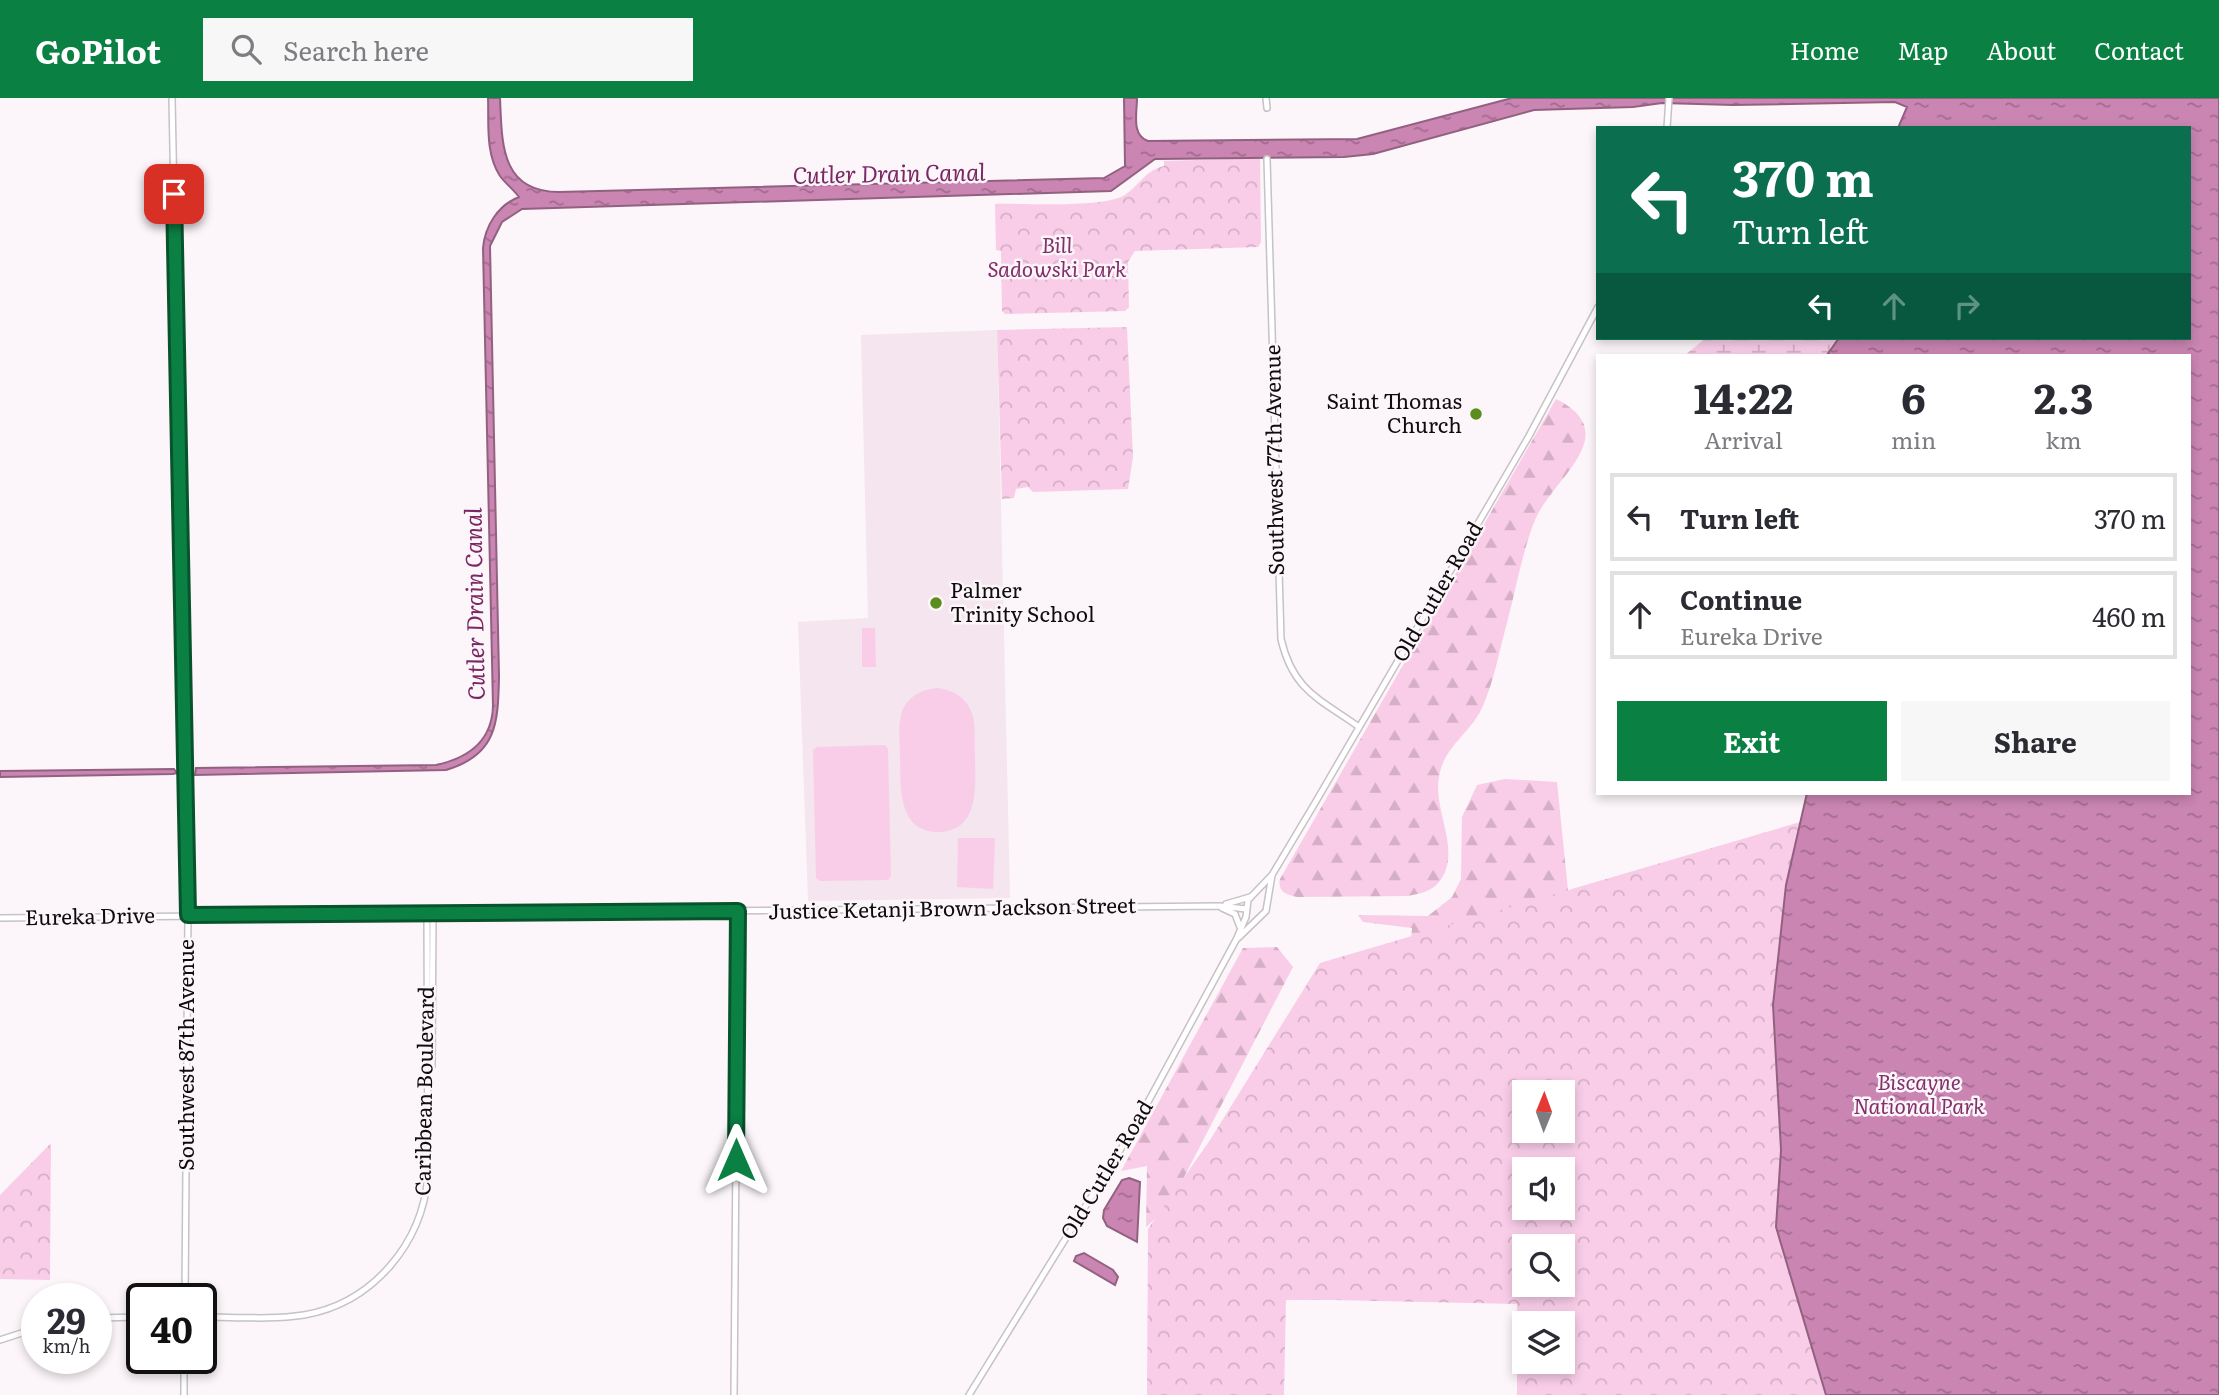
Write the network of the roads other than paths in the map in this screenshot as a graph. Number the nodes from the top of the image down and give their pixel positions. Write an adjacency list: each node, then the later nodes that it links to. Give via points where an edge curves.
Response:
1 (172, 98): 16 (street, Southwest 87th Avenue)
2 (1266, 98): 4 (street)
3 (1669, 102): 5 (street)
4 (1266, 108)
5 (1667, 126)
6 (1267, 159): 8 (street, Southwest 77th Avenue, via 1281,639 1291,669 1309,694)
7 (1596, 311): 8 (street, Old Cutler Road, via 1529,436)
8 (1359, 727): 9 (street, Old Cutler Road)
9 (1272, 875): 10 (street, Old Cutler Road); 11 (street, Old Cutler Road)
10 (1251, 897): 11 (street); 12 (street, Justice Ketanji Brown Jackson Street); 13 (street)
11 (1267, 901): 17 (street, via 1267,910)
12 (1220, 906): 13 (street, Justice Ketanji Brown Jackson Street); 14 (street, Justice Ketanji Brown Jackson Street); 19 (street, via 1235,914)
13 (1246, 909): 17 (street); 19 (street, Old Cutler Road)
14 (738, 911): 15 (street, Justice Ketanji Brown Jackson Street); 27 (street)
15 (430, 914): 16 (street, Eureka Drive); 22 (street, Caribbean Boulevard, via 428,1176 410,1238 387,1271 349,1299 309,1314)
16 (188, 915): 18 (street, Eureka Drive); 21 (street, Southwest 87th Avenue)
17 (1260, 916): 20 (street, Old Cutler Road)
18 (0, 918)
19 (1240, 927): 20 (street, Old Cutler Road)
20 (1236, 940): 28 (street, Old Cutler Road, via 1135,1126)
21 (185, 1283)
22 (217, 1317)
23 (21, 1333): 24 (street)
24 (0, 1340)
25 (184, 1374): 26 (street)
26 (184, 1395)
27 (734, 1395)
28 (969, 1395)

